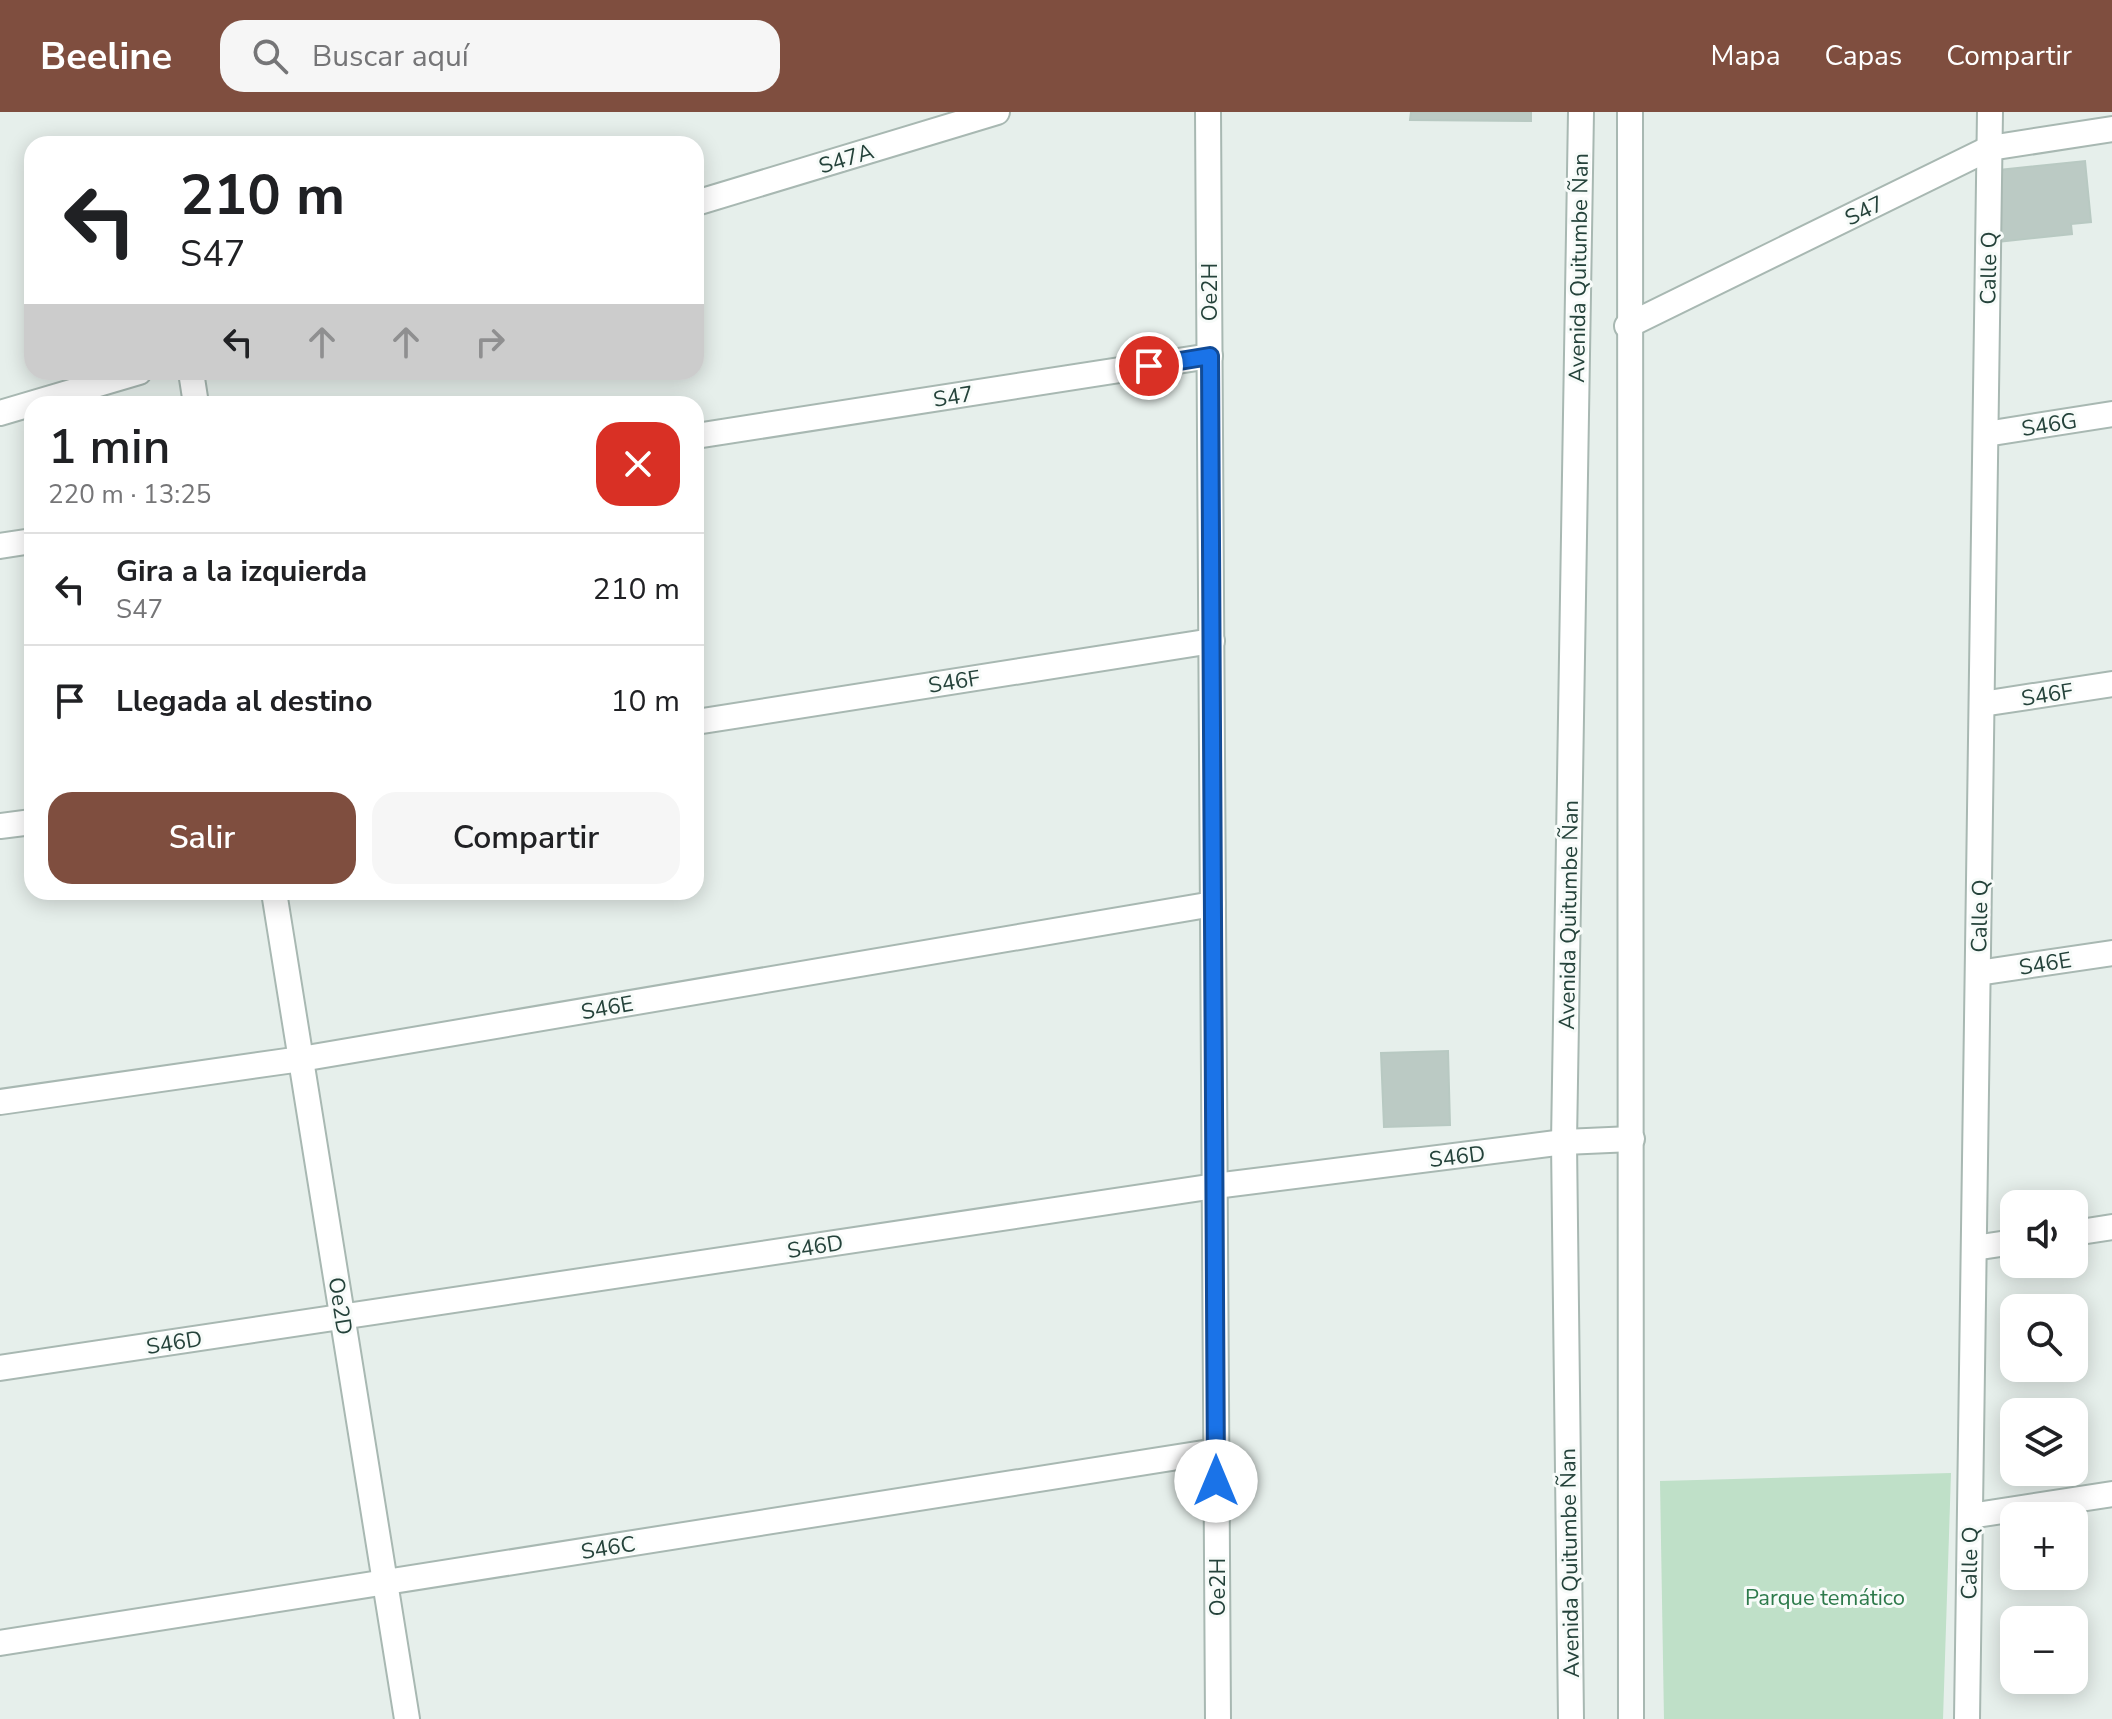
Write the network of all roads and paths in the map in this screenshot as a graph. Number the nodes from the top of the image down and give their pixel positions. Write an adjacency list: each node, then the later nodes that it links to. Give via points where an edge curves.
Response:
1 (997, 112): 8 (street, S47A)
2 (1208, 112): 10 (street, Oe2H)
3 (1581, 112): 33 (street, Avenida Quitumbe Ñan)
4 (1630, 112): 9 (street)
5 (1990, 112): 7 (street, Calle Q)
6 (2112, 129): 7 (street, S47)
7 (1990, 148): 9 (street, S47); 16 (street, Calle Q)
8 (704, 201)
9 (1627, 326): 32 (street)
10 (1210, 356): 17 (street, S47); 20 (street, Oe2H)
11 (112, 380): 12 (street)
12 (58, 396)
13 (24, 406): 14 (street)
14 (0, 413)
15 (2112, 414): 16 (street, S46G)
16 (1986, 434): 22 (street, Calle Q)
17 (704, 435)
18 (24, 542): 19 (street)
19 (0, 546)
20 (1212, 641): 23 (street, S46F); 27 (street, Oe2H)
21 (2112, 684): 22 (street, S46F)
22 (1982, 704): 29 (street, Calle Q)
23 (704, 721)
24 (24, 823): 25 (street)
25 (0, 826)
26 (275, 900): 30 (street, Oe2D)
27 (1213, 904): 30 (street, S46E); 34 (street, Oe2H)
28 (2112, 953): 29 (street, S46E)
29 (1978, 973): 38 (street, Calle Q)
30 (301, 1059): 31 (street, S46E); 39 (street, Oe2D)
31 (0, 1102)
32 (1632, 1139): 33 (street, S46D); 49 (street)
33 (1564, 1142): 34 (street, S46D); 48 (street, Avenida Quitumbe Ñan)
34 (1215, 1186): 39 (street, S46D); 41 (street, Oe2H)
35 (2112, 1227): 36 (street)
36 (2088, 1231)
37 (2000, 1244): 38 (street)
38 (1974, 1248): 43 (street, Calle Q)
39 (343, 1317): 40 (street, S46D); 44 (street, Oe2D)
40 (0, 1368)
41 (1216, 1451): 44 (street, S46C); 47 (street, Oe2H)
42 (2112, 1494): 43 (street)
43 (1970, 1516): 50 (street, Calle Q)
44 (385, 1583): 45 (street, S46C); 46 (street, Oe2D)
45 (0, 1643)
46 (407, 1719)
47 (1218, 1719)
48 (1571, 1719)
49 (1631, 1719)
50 (1967, 1719)

